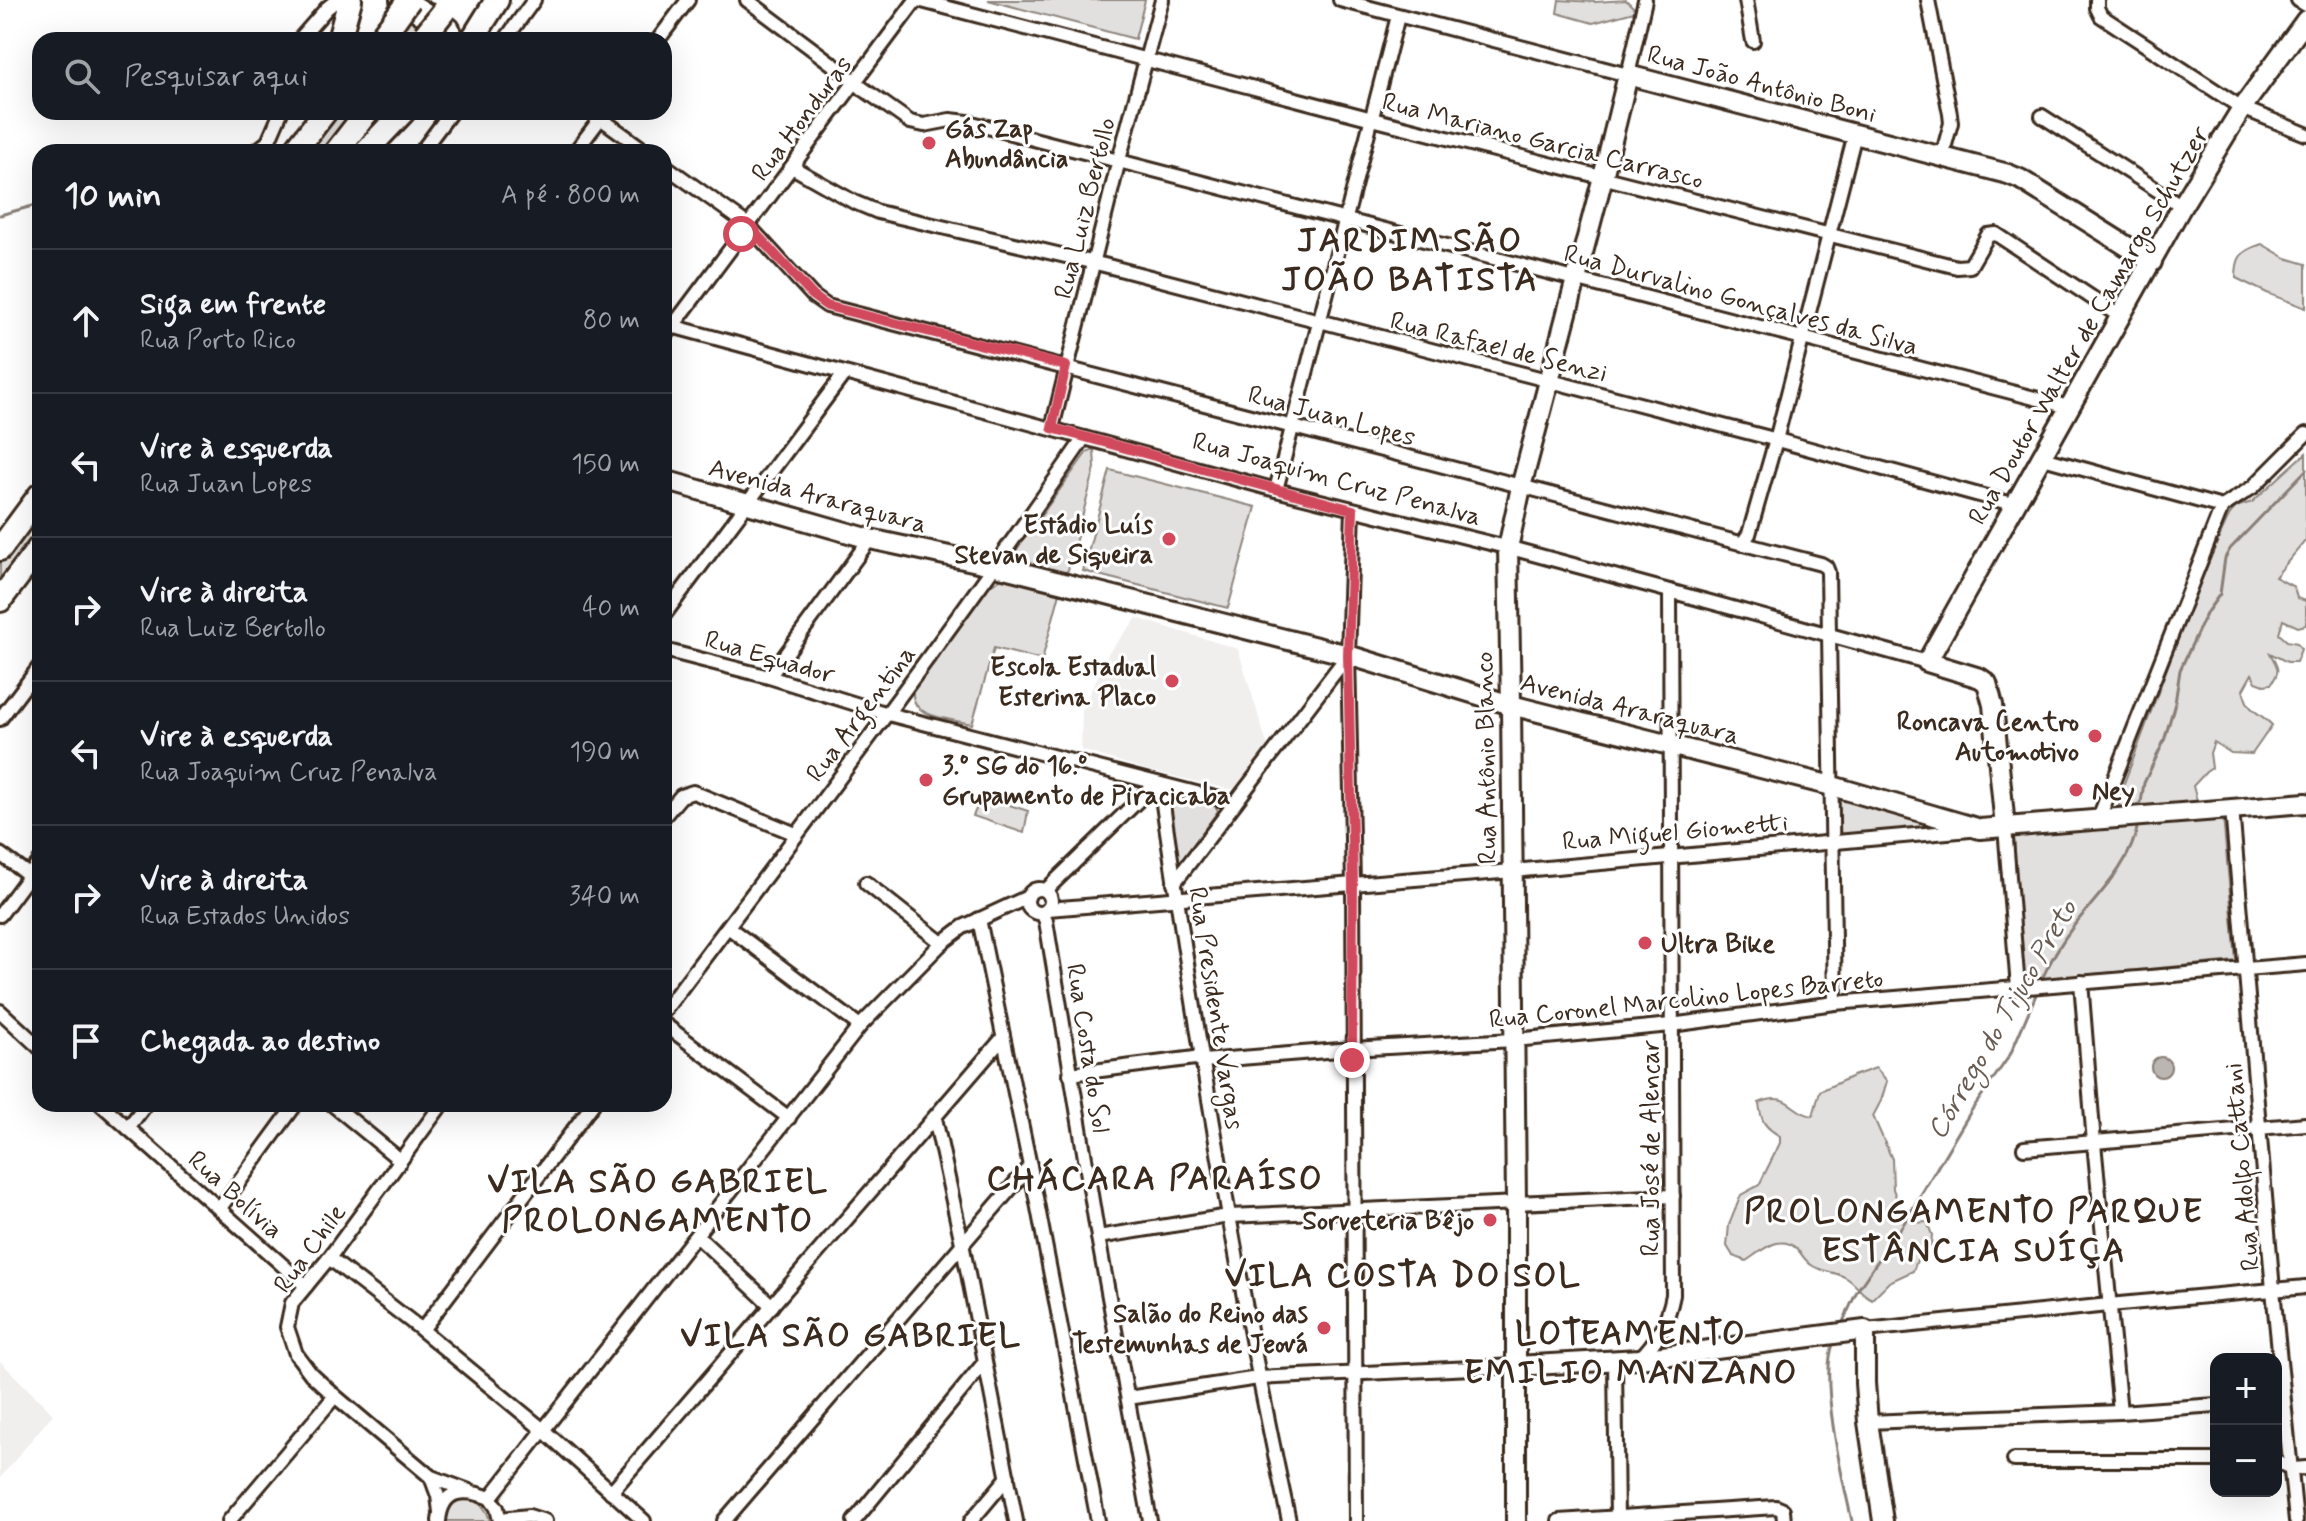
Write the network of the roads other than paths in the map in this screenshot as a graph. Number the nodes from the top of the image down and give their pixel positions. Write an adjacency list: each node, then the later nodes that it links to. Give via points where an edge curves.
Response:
1 (337, 0): 22 (street)
2 (350, 0): 23 (highway)
3 (534, 0): 27 (street)
4 (688, 0): 28 (street)
5 (747, 0): 32 (street, Rua Durvalino Gonçalves da Silva)
6 (917, 0): 30 (street, Rua Mariano Garcia Carrasco); 32 (street, Rua Honduras)
7 (1162, 0): 30 (street, Rua Luiz Bertollo)
8 (1340, 0): 14 (street, Rua João Antônio Boni)
9 (1635, 0): 17 (street)
10 (1746, 0): 29 (street)
11 (1928, 0): 54 (street, via 1951,123)
12 (2097, 0): 33 (street, via 2101,16)
13 (2298, 0): 15 (street)
14 (1355, 2): 19 (street, Rua João Antônio Boni)
15 (2306, 5)
16 (402, 6): 20 (highway); 24 (highway)
17 (1644, 6): 31 (street, Rua Antônio Blanco)
18 (492, 8): 20 (highway, via 471,27); 26 (highway)
19 (1398, 16): 31 (street, Rua João Antônio Boni); 35 (street)
20 (449, 20): 25 (highway, bridge)
21 (2306, 20): 33 (street, Rua Doutor Walter de Camargo Schutzer)
22 (306, 32)
23 (341, 32)
24 (384, 32)
25 (432, 32)
26 (477, 32)
27 (511, 32)
28 (664, 32)
29 (1753, 41)
30 (1146, 58): 35 (street, Rua Mariano Garcia Carrasco); 55 (street, Rua Luiz Bertollo)
31 (1628, 75): 44 (street, Rua João Antônio Boni); 58 (street, Rua Antônio Blanco)
32 (855, 82): 55 (street, Rua Durvalino Gonçalves da Silva, via 916,125 959,120); 56 (street, Rua Honduras)
33 (2242, 108): 45 (street); 59 (street, Rua Doutor Walter de Camargo Schutzer)
34 (2042, 116): 59 (street)
35 (1372, 119): 58 (street, Rua Mariano Garcia Carrasco); 60 (street)
36 (278, 120): 46 (street)
37 (302, 120): 47 (highway)
38 (319, 120): 48 (highway)
39 (361, 120): 49 (highway)
40 (395, 120): 50 (highway)
41 (445, 120): 51 (street)
42 (595, 120): 52 (street)
43 (607, 120): 53 (street)
44 (1855, 134): 54 (street, Rua João Antônio Boni); 62 (street)
45 (2306, 134)
46 (265, 144)
47 (290, 144)
48 (300, 144)
49 (342, 144)
50 (373, 144)
51 (427, 144)
52 (580, 144)
53 (637, 144)
54 (1942, 156): 64 (street, Rua João Antônio Boni, via 2020,179)
55 (1119, 160): 60 (street, Rua Durvalino Gonçalves da Silva); 63 (street, Rua Luiz Bertollo)
56 (792, 167): 61 (street, Rua Honduras); 63 (street, Rua Rafael de Senzi, via 878,212)
57 (672, 171): 61 (street)
58 (1603, 177): 62 (street, Rua Mariano Garcia Carrasco); 65 (street, Rua Antônio Blanco)
59 (2182, 206): 64 (street, Rua Doutor Walter de Camargo Schutzer)
60 (1346, 219): 65 (street, Rua Durvalino Gonçalves da Silva); 68 (street)
61 (748, 225): 67 (street, Rua Honduras); 71 (street, Rua Juan Lopes, via 827,306)
62 (1828, 235): 66 (street, Rua Mariano Garcia Carrasco, via 1963,268 1970,266 1988,235 1996,234); 70 (street)
63 (1093, 262): 68 (street, Rua Rafael de Senzi); 71 (street, Rua Luiz Bertollo)
64 (2152, 262): 66 (street, Rua Doutor Walter de Camargo Schutzer)
65 (1576, 279): 70 (street, Rua Durvalino Gonçalves da Silva); 73 (street, Rua Antônio Blanco)
66 (2121, 317): 74 (street, Rua Doutor Walter de Camargo Schutzer)
67 (672, 320)
68 (1320, 323): 73 (street, Rua Rafael de Senzi); 76 (street)
69 (672, 326): 72 (street, Rua Joaquim Cruz Penalva)
70 (1803, 338): 74 (street, Rua Durvalino Gonçalves da Silva); 79 (street)
71 (1066, 366): 75 (street, Rua Luiz Bertollo); 76 (street, Rua Juan Lopes)
72 (844, 374): 75 (street, Rua Joaquim Cruz Penalva); 84 (street)
73 (1549, 382): 79 (street, Rua Rafael de Senzi); 82 (street, Rua Antônio Blanco)
74 (2069, 407): 80 (street, Rua Doutor Walter de Camargo Schutzer)
75 (1052, 428): 78 (street, Rua Joaquim Cruz Penalva)
76 (1293, 428): 82 (street, Rua Juan Lopes); 83 (street)
77 (2306, 434): 87 (street, via 2253,487)
78 (1084, 438): 83 (street, Rua Joaquim Cruz Penalva); 94 (street, Rua Argentina)
79 (1776, 440): 85 (street, Rua Rafael de Senzi); 90 (street)
80 (2043, 458): 85 (street, Rua Doutor Walter de Camargo Schutzer); 87 (street)
81 (672, 482): 84 (street, Avenida Araraquara)
82 (1521, 487): 90 (street, Rua Juan Lopes); 91 (street, Rua Antônio Blanco)
83 (1276, 490): 88 (street, Rua Joaquim Cruz Penalva)
84 (746, 505): 89 (street, Avenida Araraquara); 97 (street)
85 (2016, 505): 101 (street, Rua Doutor Walter de Camargo Schutzer)
86 (32, 506): 92 (highway)
87 (2222, 507): 114 (street)
88 (1353, 510): 91 (street, Rua Joaquim Cruz Penalva); 100 (street)
89 (870, 539): 94 (street, Avenida Araraquara); 103 (street)
90 (1742, 544): 98 (street, Rua Juan Lopes, via 1826,567)
91 (1508, 548): 95 (street, Rua Joaquim Cruz Penalva); 104 (street, Rua Antônio Blanco)
92 (0, 549)
93 (32, 558): 96 (highway)
94 (996, 566): 100 (street, Avenida Araraquara); 105 (street, Rua Argentina)
95 (1670, 591): 98 (street, Rua Joaquim Cruz Penalva); 107 (street, Rua José de Alencar)
96 (0, 600)
97 (672, 604)
98 (1830, 634): 101 (street, Rua Joaquim Cruz Penalva); 109 (street)
99 (672, 652): 103 (street, Rua Equador)
100 (1348, 655): 104 (street, Avenida Araraquara); 110 (street); 126 (street)
101 (1927, 662): 115 (street, Rua Joaquim Cruz Penalva, via 1987,683)
102 (32, 677): 106 (street)
103 (769, 677): 105 (street, Rua Equador)
104 (1511, 705): 107 (street, Avenida Araraquara); 121 (street, Rua Antônio Blanco)
105 (888, 714): 108 (street, Rua Equador); 117 (street, Rua Argentina)
106 (0, 719)
107 (1672, 746): 109 (street, Avenida Araraquara); 120 (street, Rua José de Alencar)
108 (1158, 784): 110 (street, Rua Equador); 125 (street, Rua Presidente Vargas); 127 (street)
109 (1832, 786): 116 (street, Avenida Araraquara); 118 (street)
110 (1235, 803): 125 (street)
111 (2306, 803): 113 (street, Rua Miguel Giometti)
112 (672, 807): 117 (street, via 693,792)
113 (2232, 809): 114 (street, Rua Miguel Giometti); 137 (street, Rua Adolfo Cattani)
114 (2098, 820): 115 (street, Rua Miguel Giometti)
115 (2005, 827): 116 (street, Rua Miguel Giometti); 139 (street)
116 (1980, 829): 118 (street, Rua Miguel Giometti)
117 (796, 834): 134 (street, Rua Argentina)
118 (1832, 844): 120 (street, Rua Miguel Giometti); 141 (street)
119 (0, 854): 122 (street)
120 (1672, 856): 121 (street, Rua Miguel Giometti); 143 (street, Rua José de Alencar)
121 (1513, 871): 126 (street, Rua Miguel Giometti); 147 (street, Rua Antônio Blanco)
122 (32, 877)
123 (32, 882): 132 (street)
124 (866, 883): 135 (street)
125 (1174, 883): 129 (street, Rua Presidente Vargas)
126 (1353, 883): 129 (street, Rua Miguel Giometti); 149 (street)
127 (1045, 891): 128 (street, via 1037,889); 130 (street, via 1051,901)
128 (1028, 897): 130 (street, via 1028,906); 131 (street, Rua Miguel Giometti)
129 (1177, 899): 130 (street, Rua Miguel Giometti); 150 (street, Rua Presidente Vargas)
130 (1041, 911): 131 (street, Rua Miguel Giometti); 151 (street, Rua Costa do Sol)
131 (997, 912): 133 (street, Rua Miguel Giometti)
132 (0, 915)
133 (979, 919): 135 (street, Rua Miguel Giometti); 146 (street)
134 (728, 927): 140 (street, Rua Argentina); 144 (street)
135 (942, 943): 144 (street, Rua Miguel Giometti)
136 (2306, 964): 137 (street, Rua Coronel Marcolino Lopes Barreto)
137 (2246, 969): 138 (street, Rua Coronel Marcolino Lopes Barreto); 161 (street, Rua Adolfo Cattani)
138 (2076, 982): 139 (street, Rua Coronel Marcolino Lopes Barreto); 163 (street)
139 (2021, 987): 141 (street, Rua Coronel Marcolino Lopes Barreto)
140 (672, 1000)
141 (1835, 1003): 143 (street, Rua Coronel Marcolino Lopes Barreto)
142 (0, 1011): 148 (street)
143 (1671, 1025): 147 (street, Rua Coronel Marcolino Lopes Barreto); 167 (street, Rua José de Alencar)
144 (860, 1026): 158 (street, Rua Miguel Giometti)
145 (672, 1030): 158 (street)
146 (1002, 1039): 159 (street); 166 (street)
147 (1514, 1040): 149 (street, Rua Coronel Marcolino Lopes Barreto); 168 (street, Rua Antônio Blanco)
148 (32, 1041)
149 (1352, 1049): 150 (street, Rua Coronel Marcolino Lopes Barreto); 170 (street)
150 (1203, 1061): 151 (street, Rua Coronel Marcolino Lopes Barreto); 171 (street, Rua Presidente Vargas)
151 (1070, 1074): 173 (street, Rua Costa do Sol)
152 (110, 1112): 162 (street, Rua Bolívia)
153 (140, 1112): 162 (street)
154 (290, 1112): 169 (street)
155 (342, 1112): 165 (street)
156 (436, 1112): 165 (street, Rua Chile)
157 (587, 1112): 181 (street)
158 (789, 1118): 172 (street, Rua Miguel Giometti)
159 (935, 1118): 174 (street); 180 (street)
160 (2306, 1124): 161 (street)
161 (2259, 1127): 163 (street); 178 (street, Rua Adolfo Cattani)
162 (128, 1128): 169 (street, Rua Bolívia)
163 (2094, 1143): 164 (street); 179 (street)
164 (2024, 1148)
165 (400, 1160): 175 (street, Rua Chile)
166 (1030, 1166): 174 (street); 216 (street)
167 (1673, 1196): 168 (street); 184 (street, Rua José de Alencar, via 1670,1311 1657,1339)
168 (1516, 1202): 170 (street); 187 (street, Rua Antônio Blanco)
169 (220, 1208): 176 (street, Rua Bolívia)
170 (1354, 1209): 171 (street); 188 (street)
171 (1229, 1216): 173 (street); 189 (street, Rua Presidente Vargas)
172 (697, 1236): 180 (street); 196 (street, Rua Miguel Giometti)
173 (1098, 1237): 191 (street, Rua Costa do Sol)
174 (962, 1243): 186 (street); 212 (street)
175 (329, 1258): 176 (street, Rua Chile); 181 (street)
176 (306, 1286): 190 (street, Rua Chile, via 288,1315 290,1341 311,1374)
177 (2306, 1287): 178 (street)
178 (2273, 1290): 179 (street); 183 (street, Rua Adolfo Cattani)
179 (2109, 1305): 182 (street); 194 (street)
180 (772, 1306): 203 (street)
181 (422, 1330): 196 (street)
182 (1862, 1331): 184 (street); 195 (street)
183 (2277, 1353)
184 (1639, 1359): 185 (street)
185 (1615, 1361): 187 (street); 207 (street)
186 (984, 1363): 201 (street); 213 (street)
187 (1516, 1366): 188 (street); 220 (street, Rua Antônio Blanco)
188 (1356, 1373): 189 (street); 219 (street)
189 (1258, 1378): 191 (street); 218 (street, Rua Presidente Vargas)
190 (335, 1396): 200 (street, Rua Chile); 209 (street)
191 (1128, 1398): 217 (street, Rua Costa do Sol)
192 (2210, 1405): 194 (street)
193 (2282, 1407): 199 (street, Rua Adolfo Cattani)
194 (2120, 1412): 195 (street)
195 (1868, 1422): 222 (street)
196 (542, 1429): 203 (street); 204 (street, Rua Miguel Giometti)
197 (2014, 1460): 198 (street)
198 (2210, 1460)
199 (2299, 1468): 223 (street, Rua Adolfo Cattani)
200 (431, 1477): 202 (street, Rua Chile); 206 (street)
201 (1008, 1477): 214 (street); 215 (street)
202 (469, 1491): 204 (street, Rua Chile); 206 (street, via 455,1493)
203 (611, 1492): 211 (street)
204 (490, 1498): 208 (street)
205 (1784, 1516): 207 (street, via 1776,1507)
206 (440, 1517)
207 (1617, 1519): 221 (street)
208 (500, 1520): 210 (street, via 529,1516)
209 (229, 1521)
210 (545, 1521)
211 (644, 1521)
212 (724, 1521)
213 (854, 1521)
214 (971, 1521)
215 (1016, 1521)
216 (1098, 1521)
217 (1150, 1521)
218 (1289, 1521)
219 (1356, 1521)
220 (1516, 1521)
221 (1559, 1521)
222 (1883, 1521)
223 (2296, 1521)

